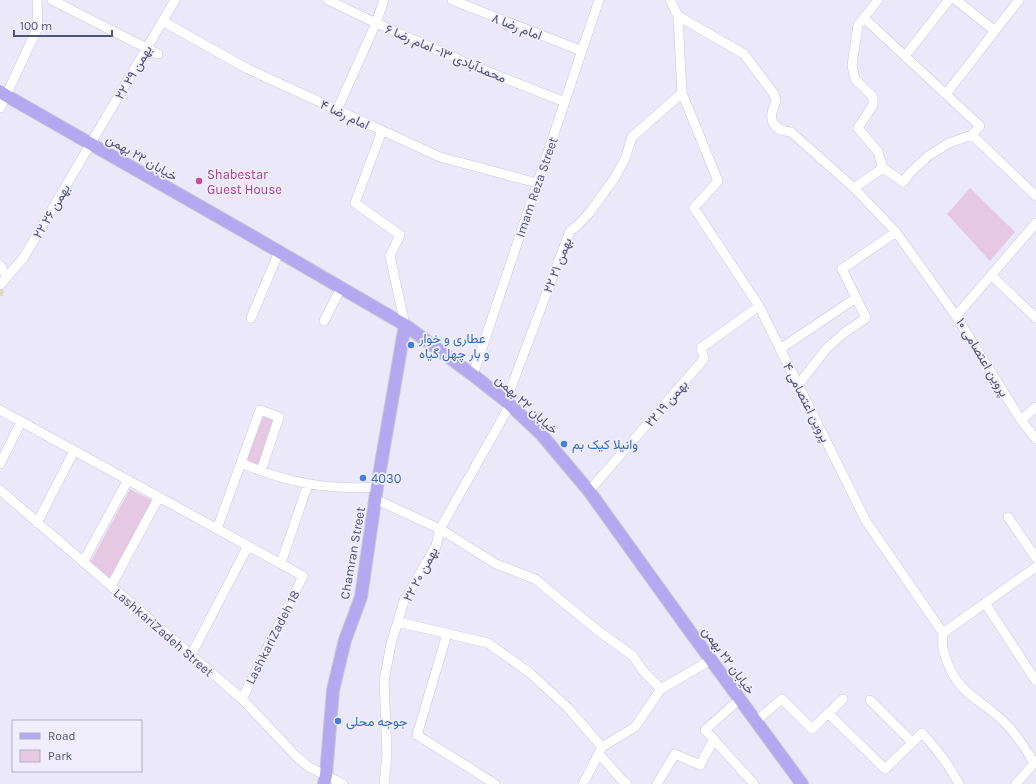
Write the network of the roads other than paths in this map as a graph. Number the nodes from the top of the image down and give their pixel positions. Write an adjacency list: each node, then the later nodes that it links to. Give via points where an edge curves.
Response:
1 (37, 0): 22 (street, via 38,27)
2 (52, 0): 18 (street)
3 (175, 0): 15 (street, ۲۲ بهمن ۲۹)
4 (328, 0): 16 (street, محمدآبادی ۱۳- امام رضا ۶)
5 (384, 0): 16 (street)
6 (452, 0): 19 (street, امام رضا ۸)
7 (599, 0): 19 (street, Imam Reza Street)
8 (878, 0): 14 (street)
9 (949, 0): 21 (street)
10 (956, 0): 17 (street)
11 (1019, 0): 17 (street)
12 (671, 1): 13 (street)
13 (678, 16): 23 (street, پروین اعتصامی ۴); 33 (street, via 744,54 774,94 776,101 772,120 776,127 791,132)
14 (864, 18): 21 (street); 31 (street, via 858,25 852,65 855,79 874,97 873,105 858,128 878,152)
15 (162, 21): 18 (street, ۲۲ بهمن ۲۹); 27 (street, امام رضا ۴, via 248,69)
16 (376, 23): 25 (street, محمدآبادی ۱۳- امام رضا ۶, via 476,67); 27 (street)
17 (995, 32): 24 (street)
18 (147, 48): 20 (street); 30 (street, ۲۲ بهمن ۲۹)
19 (582, 51): 25 (street, Imam Reza Street)
20 (158, 54)
21 (905, 56): 24 (street)
22 (3, 93): 26 (street); 30 (main road, خیابان ۲۲ بهمن)
23 (682, 93): 44 (street, پروین اعتصامی ۴, via 718,182 694,208); 53 (street, ۲۲ بهمن ۲۱, via 632,137 625,159 614,179 590,212 570,231)
24 (946, 94): 29 (street, via 980,126)
25 (565, 102): 32 (street, Imam Reza Street)
26 (0, 108)
27 (337, 110): 28 (street, امام رضا ۴)
28 (382, 131): 32 (street, امام رضا ۴, via 440,158); 49 (street, via 355,203 400,235 390,256)
29 (972, 135): 31 (street, via 949,143 928,156 903,182); 34 (street)
30 (90, 144): 37 (main road, خیابان ۲۲ بهمن); 40 (street, ۲۲ بهمن ۲۶, via 24,257)
31 (883, 168): 33 (street)
32 (537, 184): 51 (street, Imam Reza Street)
33 (854, 188): 36 (street)
34 (1036, 196)
35 (1036, 223): 39 (street, پروین اعتصامی ۱۰)
36 (896, 232): 43 (street, via 842,269); 45 (street)
37 (279, 252): 42 (main road, خیابان ۲۲ بهمن); 46 (street)
38 (0, 265): 40 (street)
39 (991, 275): 45 (street, پروین اعتصامی ۱۰); 47 (street)
40 (6, 276): 41 (street, ۲۲ بهمن ۲۶)
41 (0, 284)
42 (341, 288): 48 (street); 49 (main road, خیابان ۲۲ بهمن)
43 (856, 298): 50 (street); 52 (street, via 866,318 827,348)
44 (759, 306): 50 (street, پروین اعتصامی ۴); 67 (street, ۲۲ بهمن ۱۹, via 701,348 704,359)
45 (956, 316): 56 (street, پروین اعتصامی ۱۰)
46 (251, 318)
47 (1036, 318)
48 (324, 321)
49 (405, 326): 51 (main road, خیابان ۲۲ بهمن); 65 (main road, Chamran Street)
50 (780, 349): 52 (street, پروین اعتصامی ۴)
51 (473, 375): 53 (main road, خیابان ۲۲ بهمن)
52 (798, 385): 83 (street, پروین اعتصامی ۴, via 866,521)
53 (508, 403): 67 (main road, خیابان ۲۲ بهمن, via 541,434); 73 (street, ۲۲ بهمن ۲۰)
54 (1036, 407): 56 (street)
55 (0, 410): 57 (street)
56 (1021, 420): 58 (street, پروین اعتصامی ۱۰)
57 (21, 422): 59 (street); 61 (street)
58 (1036, 439)
59 (74, 451): 63 (street); 71 (street)
60 (241, 463): 62 (street); 62 (street, via 260,410 279,417); 72 (street)
61 (0, 464)
62 (260, 471): 64 (street)
63 (128, 480): 68 (street); 77 (street)
64 (308, 484): 65 (street); 78 (street)
65 (377, 487): 69 (main road, Chamran Street)
66 (0, 490): 71 (street, LashkariZadeh Street)
67 (589, 491): 86 (main road, خیابان ۲۲ بهمن)
68 (159, 497): 72 (street); 80 (street)
69 (375, 499): 73 (street); 99 (main road, Chamran Street, via 361,597 345,640 333,690)
70 (1008, 517): 75 (street)
71 (37, 523): 77 (street, LashkariZadeh Street)
72 (217, 529): 74 (street)
73 (440, 529): 82 (street, ۲۲ بهمن ۲۰, via 436,546 404,601); 88 (street, via 496,564 535,579 633,656 643,671)
74 (248, 546): 78 (street); 85 (street)
75 (1033, 546): 76 (street)
76 (1036, 558)
77 (83, 562): 80 (street, LashkariZadeh Street)
78 (280, 563): 89 (street, LashkariZadeh 18, via 303,576)
79 (1036, 567): 81 (street)
80 (111, 586): 85 (street, LashkariZadeh Street)
81 (985, 603): 83 (street); 87 (street)
82 (398, 622): 84 (street); 101 (street, ۲۲ بهمن ۲۰, via 384,681 387,755)
83 (943, 633): 98 (street, پروین اعتصامی ۴, via 943,647 955,678 1016,734)
84 (447, 634): 97 (street, via 488,643 530,673 568,708); 102 (street, via 417,735)
85 (191, 655): 89 (street, LashkariZadeh Street)
86 (711, 660): 88 (street); 90 (main road, خیابان ۲۲ بهمن)
87 (1036, 681)
88 (661, 689): 97 (street, via 635,727)
89 (242, 699): 99 (street, LashkariZadeh Street, via 296,757)
90 (740, 699): 94 (main road, خیابان ۲۲ بهمن); 95 (street, via 706,730)
91 (843, 699): 93 (street)
92 (870, 700): 96 (street)
93 (828, 713): 94 (street, via 812,729 782,699); 96 (street, via 885,769)
94 (756, 720): 107 (main road, خیابان ۲۲ بهمن)
95 (714, 739): 105 (street, via 700,765 675,754); 106 (street)
96 (912, 742): 108 (street, via 922,733 944,759)
97 (601, 751): 103 (street); 104 (street)
98 (1035, 762): 109 (street)
99 (325, 780): 100 (street, LashkariZadeh Street)
100 (343, 784)
101 (384, 784)
102 (495, 784)
103 (583, 784)
104 (627, 784)
105 (657, 784)
106 (754, 784)
107 (802, 784)
108 (959, 784)
109 (1016, 784)

